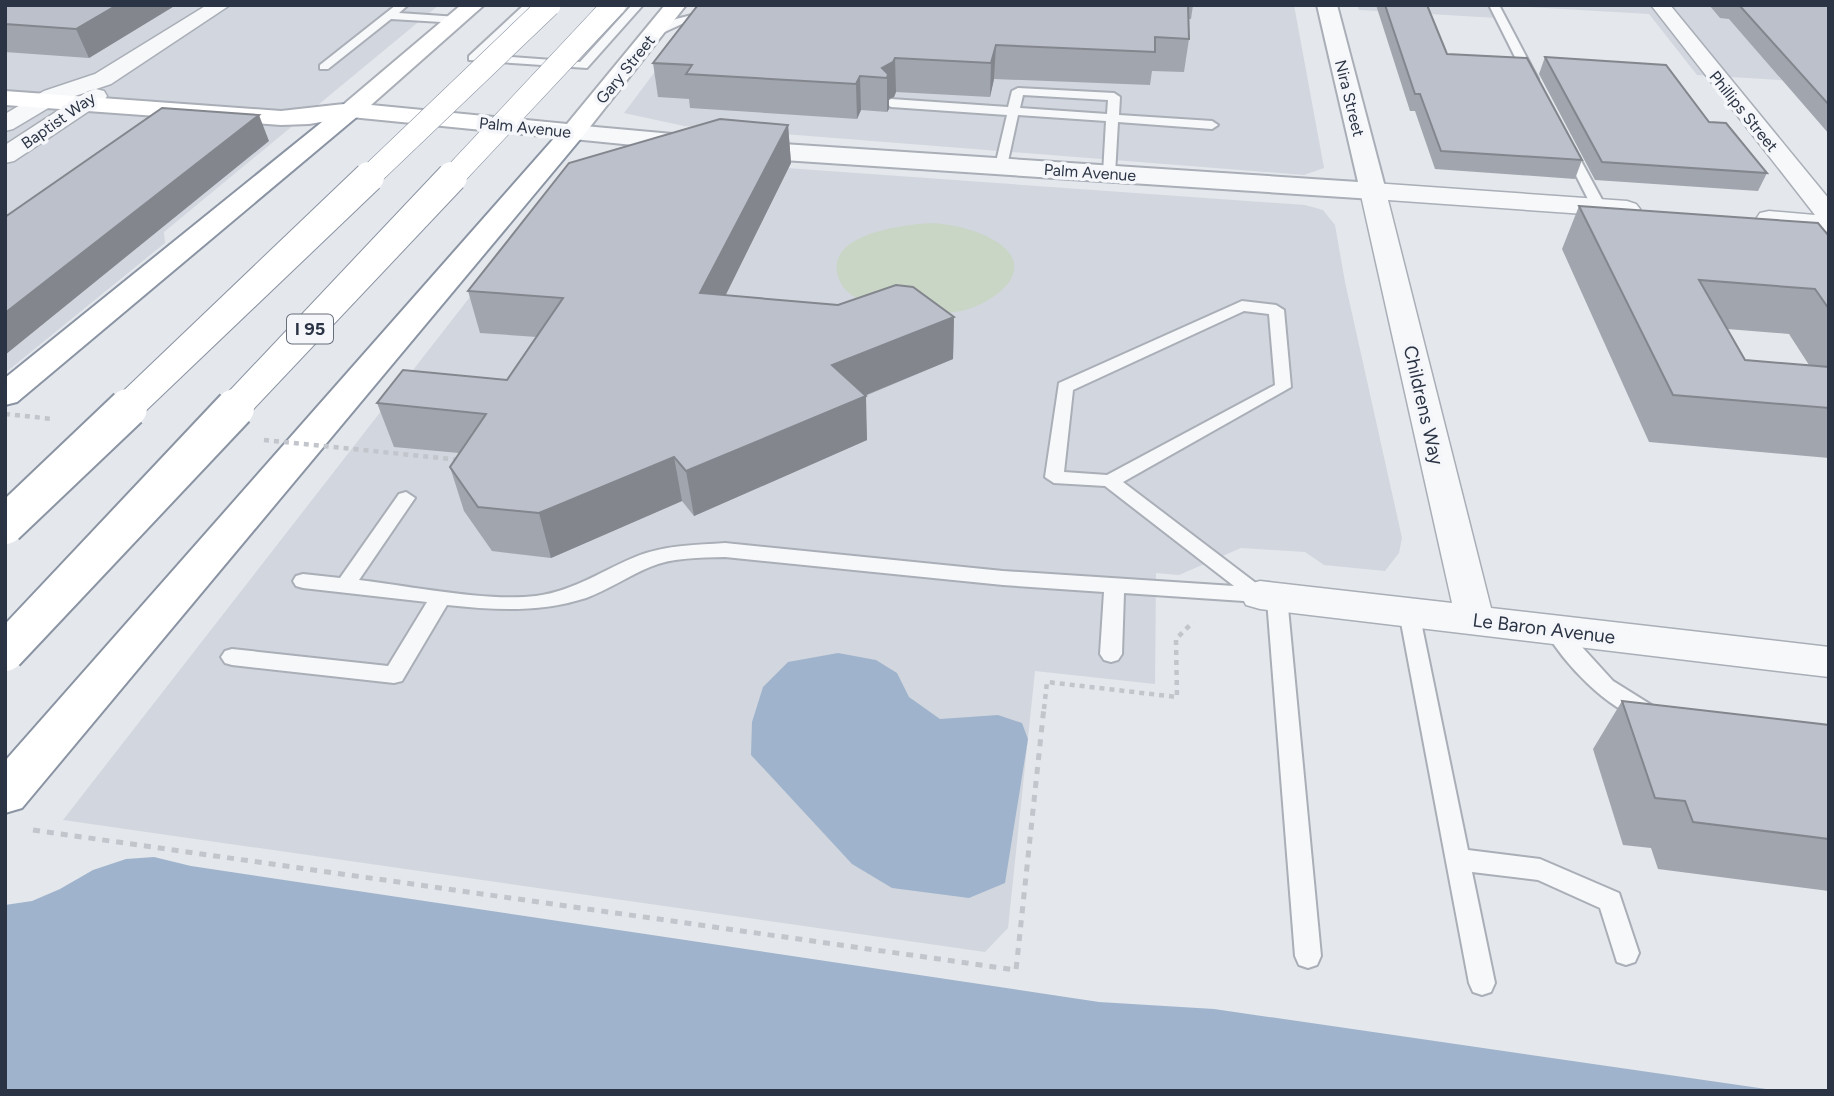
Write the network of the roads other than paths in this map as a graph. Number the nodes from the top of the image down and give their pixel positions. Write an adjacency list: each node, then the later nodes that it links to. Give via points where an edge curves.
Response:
1 (221, 5): 18 (street, Baptist Way)
2 (403, 5): 14 (lane)
3 (530, 5): 6 (lane, via 473,58 583,66)
4 (549, 5): 45 (main road, bridge)
5 (614, 5): 54 (main road, I 95, bridge)
6 (638, 5)
7 (661, 5): 11 (lane)
8 (1327, 5): 36 (street, Nira Street)
9 (1494, 5): 20 (lane)
10 (1660, 5): 39 (street, Phillips Street)
11 (676, 6): 15 (main road, Gary Street)
12 (466, 12): 14 (lane); 26 (main road)
13 (720, 12): 15 (lane, via 689,18)
14 (389, 16): 16 (lane)
15 (654, 33): 31 (main road, Gary Street)
16 (324, 67)
17 (50, 75): 18 (main road)
18 (103, 79): 19 (main road); 23 (street, Baptist Way); 25 (street, Baptist Way)
19 (143, 82)
20 (1538, 90)
21 (311, 94): 26 (main road, Palm Avenue, via 336,99)
22 (5, 98): 23 (main road, Palm Avenue)
23 (44, 101): 25 (main road, Palm Avenue); 29 (street, Baptist Way)
24 (891, 103): 27 (lane)
25 (87, 104): 26 (main road, Palm Avenue, via 281,118); 33 (street, Baptist Way)
26 (351, 110): 31 (main road, Palm Avenue); 42 (main road)
27 (1014, 112): 28 (lane); 28 (lane, via 1018,90 1114,97); 34 (lane)
28 (1112, 118): 30 (lane); 35 (lane)
29 (5, 124)
30 (1212, 125)
31 (573, 132): 34 (street, Palm Avenue); 59 (main road, Gary Street)
32 (1562, 137): 37 (lane)
33 (5, 156)
34 (1001, 166): 35 (street, Palm Avenue)
35 (1109, 174): 36 (street, Palm Avenue)
36 (1373, 191): 37 (street, Palm Avenue); 52 (street, Childrens Way)
37 (1599, 207): 38 (street, Palm Avenue)
38 (1652, 211)
39 (1829, 216)
40 (1745, 218): 41 (street)
41 (1829, 223)
42 (5, 395)
43 (1110, 481): 43 (lane, via 1283,387 1276,310 1242,306 1065,387 1054,477); 49 (lane)
44 (406, 498): 47 (lane)
45 (5, 524)
46 (303, 581): 47 (lane)
47 (345, 586): 50 (lane)
48 (1114, 586): 49 (lane); 50 (lane, via 746,551 703,551 647,560 597,586 551,601 514,604); 55 (lane)
49 (1268, 596): 51 (street, Le Baron Avenue); 62 (lane)
50 (441, 597): 56 (lane, via 394,675)
51 (1409, 612): 52 (street, Le Baron Avenue); 60 (lane)
52 (1475, 620): 53 (street, Le Baron Avenue)
53 (1554, 629): 57 (street, Le Baron Avenue); 58 (lane, via 1612,695 1650,715)
54 (5, 652)
55 (1111, 654)
56 (232, 657)
57 (1829, 662)
58 (1670, 718)
59 (5, 794)
60 (1458, 859): 61 (lane, via 1540,870 1609,901); 63 (lane)
61 (1626, 953)
62 (1308, 957)
63 (1482, 983)

